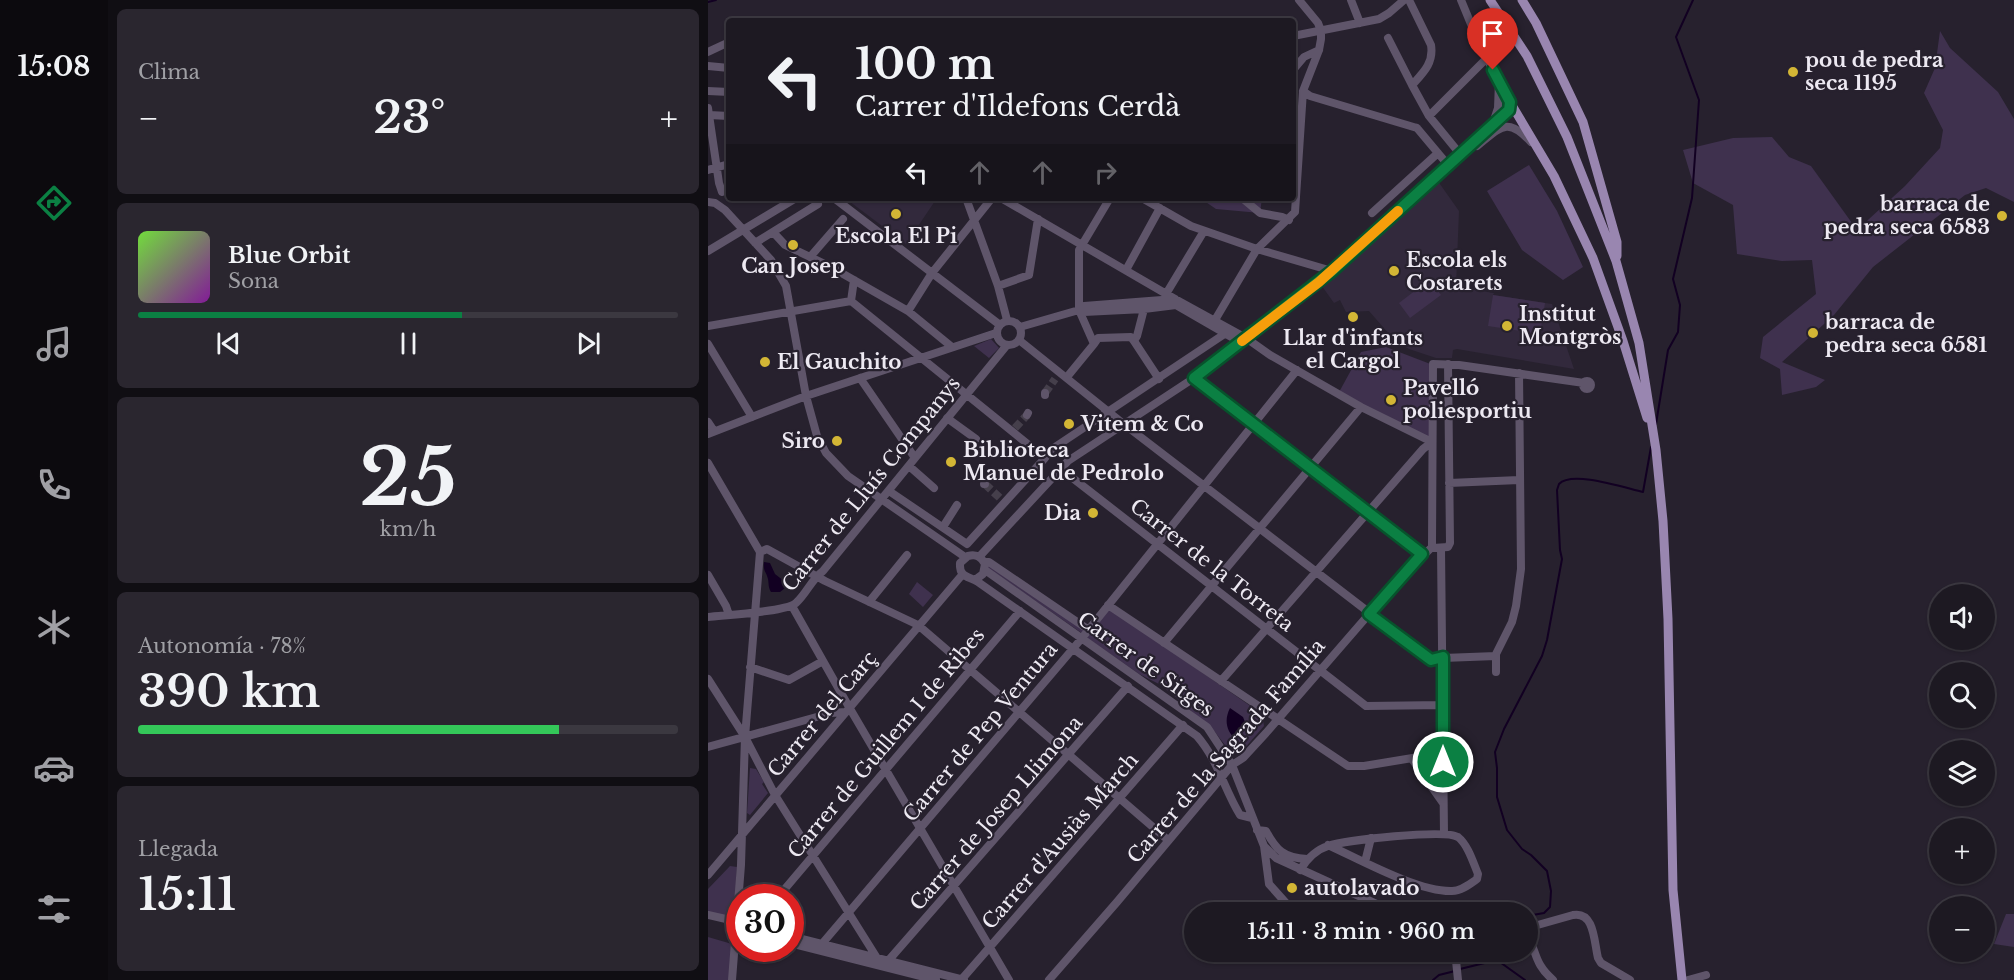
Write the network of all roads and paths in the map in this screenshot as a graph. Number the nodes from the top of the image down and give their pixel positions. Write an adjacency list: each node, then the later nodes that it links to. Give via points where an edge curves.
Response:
1 (1299, 0): 9 (street)
2 (1351, 0): 8 (street)
3 (1404, 0): 8 (street, via 1378,19)
4 (1409, 0): 20 (street, via 1432,51 1428,68)
5 (1461, 0): 15 (street)
6 (1490, 0): 65 (main road, via 1549,97)
7 (1522, 0): 65 (main road, via 1583,122 1617,243)
8 (1360, 23): 9 (street)
9 (1321, 31): 10 (street); 13 (street)
10 (1296, 35)
11 (1388, 38): 20 (street)
12 (726, 45): 14 (street)
13 (1319, 50): 17 (street, via 1304,57); 23 (street)
14 (708, 51)
15 (1487, 58): 19 (street); 28 (street)
16 (708, 66): 18 (street)
17 (1296, 66)
18 (726, 68)
19 (1499, 81): 24 (street); 29 (street, via 1498,108)
20 (1412, 85): 28 (street)
21 (708, 91): 22 (street)
22 (726, 92)
23 (1303, 92): 30 (street); 39 (street)
24 (1510, 102): 29 (street, via 1509,110); 31 (main road)
25 (708, 108): 26 (street)
26 (709, 115): 27 (street); 36 (street)
27 (726, 116)
28 (1429, 116): 30 (street); 33 (street)
29 (1492, 127): 33 (street)
30 (1417, 128): 32 (street)
31 (1534, 145): 34 (street, via 1516,127 1506,126); 109 (main road, via 1593,258)
32 (1438, 153): 34 (street); 52 (street)
33 (1460, 154): 34 (street)
34 (1451, 163): 67 (street)
35 (726, 165): 36 (street)
36 (717, 168): 37 (street); 38 (street)
37 (708, 170)
38 (726, 191): 49 (street)
39 (1296, 198)
40 (791, 201): 57 (street)
41 (838, 201): 68 (street)
42 (967, 201): 56 (street)
43 (991, 201): 56 (street)
44 (1006, 201): 54 (street)
45 (1108, 201): 61 (street)
46 (1147, 201): 51 (street)
47 (1246, 201): 55 (street, via 1260,213)
48 (1296, 201): 55 (street, via 1295,213)
49 (712, 202): 57 (street, via 725,210)
50 (818, 204): 59 (street)
51 (1160, 208): 58 (street); 66 (street)
52 (1372, 213)
53 (843, 219): 64 (street)
54 (1038, 219): 61 (street); 70 (street, via 1029,275)
55 (1289, 220): 62 (street)
56 (974, 222): 68 (street); 70 (street)
57 (743, 231): 60 (street); 63 (street)
58 (1204, 231): 62 (street); 71 (street)
59 (773, 232): 60 (street); 64 (street, via 785,245)
60 (755, 243): 76 (street, via 786,286)
61 (1082, 244): 66 (street); 75 (street)
62 (1257, 249): 67 (street); 78 (street)
63 (708, 251)
64 (810, 257): 69 (street)
65 (1616, 261): 109 (main road, via 1637,333)
66 (1126, 270): 71 (street)
67 (1332, 271): 84 (street)
68 (932, 273): 77 (street); 80 (street)
69 (854, 280): 73 (street); 77 (street)
70 (998, 286): 80 (street)
71 (1166, 294): 72 (street)
72 (1175, 299): 75 (street, via 1084,306); 78 (street)
73 (851, 301): 76 (street); 90 (street)
74 (1144, 309): 75 (street); 82 (street, via 1176,305); 85 (street)
75 (1079, 310): 81 (street); 87 (street)
76 (791, 311): 79 (street); 101 (street)
77 (908, 311): 89 (street)
78 (1215, 320): 84 (street)
79 (708, 326)
80 (1001, 326): 81 (street, via 1012,321); 88 (street, via 999,340); 89 (street)
81 (1020, 327): 83 (street)
82 (1226, 333): 84 (street); 98 (street)
83 (1019, 340): 88 (street); 94 (street)
84 (1243, 340): 92 (street); 96 (street)
85 (1134, 341): 87 (street, via 1131,337 1098,339); 98 (street)
86 (708, 344): 104 (street)
87 (1094, 344): 94 (street)
88 (1007, 345): 100 (street, Carrer de Lluís Companys)
89 (952, 347): 90 (street)
90 (920, 357): 95 (street); 100 (street)
91 (1448, 364): 93 (street); 112 (street, via 1433,364); 120 (street)
92 (1297, 370): 102 (street); 107 (street, Carrer de Pep Ventura)
93 (1519, 373): 99 (street); 119 (street)
94 (1064, 375): 97 (street); 103 (street)
95 (860, 378): 101 (street); 113 (street)
96 (1194, 378): 107 (street); 108 (street)
97 (1055, 379)
98 (1159, 379): 103 (street)
99 (1584, 383)
100 (966, 394): 105 (street, Carrer de Lluís Companys); 114 (street)
101 (806, 396): 104 (street); 124 (street, via 826,453 848,476)
102 (1361, 407): 112 (street); 117 (street)
103 (1110, 412): 108 (street); 114 (street, via 1049,451)
104 (752, 417): 110 (street)
105 (947, 418): 111 (street); 113 (street, Carrer de Lluís Companys)
106 (708, 422): 110 (street)
107 (1254, 423): 117 (street); 121 (street, Carrer de Pep Ventura)
108 (1125, 425): 118 (street); 121 (street)
109 (1653, 429): 224 (main road, via 1665,547 1673,890)
110 (711, 433)
111 (975, 439)
112 (1432, 442): 126 (street); 130 (street)
113 (915, 458): 116 (street, Carrer de Lluís Companys)
114 (1046, 458): 123 (street, via 967,544)
115 (708, 463): 132 (street)
116 (909, 466): 122 (street); 123 (street, Carrer de Lluís Companys)
117 (1311, 467): 126 (street); 128 (street)
118 (1061, 469): 129 (street, Carrer de la Torreta); 136 (street)
119 (1520, 480): 120 (street); 157 (street, via 1519,593 1512,622)
120 (1449, 483): 131 (street, via 1450,547)
121 (1205, 485): 128 (street); 129 (street, Carrer de Pep Ventura)
122 (934, 488)
123 (889, 491): 124 (street, Carrer de Lluís Companys)
124 (882, 499): 135 (street); 140 (street, Carrer de Lluís Companys)
125 (957, 505): 127 (street)
126 (1368, 511): 133 (street); 137 (street)
127 (943, 527)
128 (1260, 528): 137 (street); 142 (street)
129 (1159, 543): 142 (street, Carrer de la Torreta); 144 (street, Carrer de Pep Ventura)
130 (1432, 547): 131 (street); 133 (street, Carrer de la Sagrada Família)
131 (1441, 548): 158 (street)
132 (760, 552): 140 (street, via 767,549); 147 (street)
133 (1422, 554): 148 (street, Carrer de la Sagrada Família)
134 (907, 555): 143 (street)
135 (965, 557): 136 (street, via 972,555); 139 (street, via 960,563)
136 (983, 563): 141 (street, via 982,576); 153 (street, Carrer de Sitges, via 990,562); 154 (street, Carrer de Sitges)
137 (1315, 572): 148 (street); 152 (street)
138 (708, 575): 149 (street)
139 (962, 575): 141 (street); 151 (street, Carrer del Carç)
140 (817, 576): 143 (street); 145 (street, Carrer de Lluís Companys)
141 (975, 580): 146 (street)
142 (1212, 585): 152 (street, Carrer de la Torreta); 155 (street)
143 (869, 602): 151 (street)
144 (1108, 605): 153 (street, Carrer de Pep Ventura); 155 (street)
145 (792, 606): 147 (street, Carrer de Lluís Companys); 159 (street)
146 (1020, 611): 156 (street); 161 (street, Carrer de Guillem I de Ribes)
147 (755, 612): 149 (street, Carrer de Lluís Companys); 160 (street)
148 (1369, 614): 158 (street, via 1431,660); 162 (street, Carrer de la Sagrada Família)
149 (729, 615): 150 (street, Carrer de Lluís Companys)
150 (708, 617)
151 (918, 625): 161 (street); 168 (street, Carrer del Carç)
152 (1265, 627): 162 (street, Carrer de la Torreta); 165 (street)
153 (1089, 630): 154 (street, Carrer de Pep Ventura)
154 (1083, 638): 156 (street, Carrer de Pep Ventura); 177 (street, Carrer de Sitges, via 1207,727)
155 (1164, 643): 165 (street)
156 (1072, 649): 166 (street); 169 (street, Carrer de Pep Ventura)
157 (1496, 656): 158 (street); 163 (street)
158 (1443, 657): 167 (street)
159 (823, 661): 160 (street, via 789,680); 168 (street)
160 (750, 667): 172 (street)
161 (970, 670): 169 (street); 178 (street, Carrer de Guillem I de Ribes)
162 (1319, 670): 167 (street, Carrer de la Torreta, via 1366,706); 170 (street, Carrer de la Sagrada Família)
163 (1496, 672)
164 (708, 679): 172 (street)
165 (1221, 681): 170 (street)
166 (1128, 686): 171 (street); 175 (street, Carrer de Josep Llimona)
167 (1443, 705): 174 (street)
168 (847, 710): 172 (street); 178 (street); 180 (street, Carrer del Carç)
169 (1018, 712): 175 (street); 184 (street, Carrer de Pep Ventura)
170 (1278, 719): 176 (street, via 1348,766); 177 (street, Carrer de la Sagrada Família)
171 (1183, 725): 179 (street, via 1204,743); 181 (street, Carrer d'Ausiàs March)
172 (745, 738): 173 (street); 180 (street); 187 (street)
173 (708, 747)
174 (1443, 753): 176 (street); 182 (street)
175 (1068, 754): 181 (street); 199 (street, Carrer de Josep Llimona)
176 (1412, 759): 182 (street)
177 (1232, 765): 179 (street, Carrer de la Sagrada Família); 183 (street, Carrer de Sitges)
178 (886, 770): 184 (street); 192 (street, Carrer de Guillem I de Ribes)
179 (1222, 777): 183 (street, via 1240,815); 189 (street, Carrer de la Sagrada Família)
180 (775, 795): 187 (street, Carrer del Carç); 192 (street)
181 (1120, 798): 189 (street); 208 (street, Carrer d'Ausiàs March)
182 (1443, 803): 186 (street)
183 (1252, 818): 185 (street, Carrer de Sitges)
184 (920, 829): 199 (street); 202 (street, Carrer de Pep Ventura)
185 (1257, 830): 191 (street, Carrer de Sitges); 193 (street, via 1266,831 1283,853)
186 (1444, 834): 188 (street); 194 (street, via 1456,836 1465,845 1479,874 1457,890 1416,885)
187 (741, 837): 196 (street, Carrer del Carç); 197 (street)
188 (1371, 838): 190 (street); 194 (street)
189 (1168, 840): 220 (street, Carrer de la Sagrada Família)
190 (1328, 845): 193 (street); 194 (street)
191 (1264, 846): 195 (street, Carrer de Sitges, via 1276,858); 200 (street, via 1269,885)
192 (813, 854): 198 (street, Carrer de Guillem I de Ribes); 202 (street)
193 (1306, 859): 195 (street)
194 (1365, 862)
195 (1300, 870): 201 (street, Carrer de Sitges)
196 (708, 875)
197 (740, 884)
198 (789, 884)
199 (954, 887): 208 (street); 211 (street, Carrer de Josep Llimona)
200 (1285, 902)
201 (1372, 902)
202 (850, 913): 207 (street, Carrer de Pep Ventura); 210 (street)
203 (708, 915): 204 (street)
204 (726, 919)
205 (1538, 925): 223 (street, via 1573,915 1587,916 1601,963)
206 (804, 940): 207 (street)
207 (821, 945): 210 (street)
208 (989, 946): 218 (street, Carrer d'Ausiàs March); 219 (street)
209 (804, 947): 217 (street)
210 (877, 958): 211 (street)
211 (888, 961): 218 (street)
212 (734, 962): 216 (street)
213 (1457, 962): 221 (street)
214 (1538, 962): 222 (street)
215 (1706, 975): 225 (street)
216 (732, 980)
217 (936, 980)
218 (963, 980)
219 (1009, 980)
220 (1049, 980)
221 (1458, 980)
222 (1553, 980)
223 (1630, 980)
224 (1682, 980)
225 (1688, 980)

